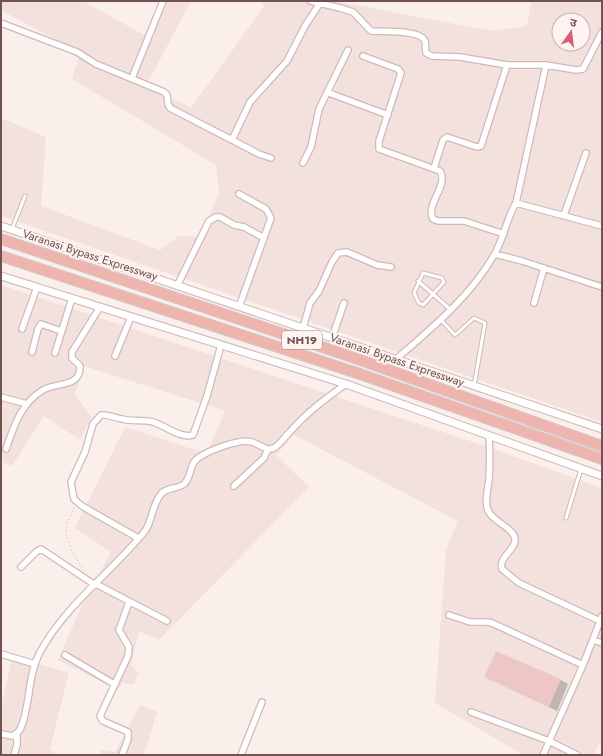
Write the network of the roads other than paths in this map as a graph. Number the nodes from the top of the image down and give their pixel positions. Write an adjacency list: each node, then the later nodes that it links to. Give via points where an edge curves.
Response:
1 (162, 1): 10 (street)
2 (312, 1): 3 (street)
3 (320, 3): 8 (street, via 353,12 371,31 399,31 422,38 425,41 426,53 432,56 460,57); 13 (street, via 287,61 250,102)
4 (1, 23): 10 (street, via 77,52 96,64)
5 (602, 32): 9 (street, via 583,69)
6 (348, 50): 11 (street)
7 (363, 56): 12 (street, via 398,69 401,73)
8 (507, 65): 9 (street); 17 (street, via 481,146 447,137 443,140)
9 (546, 65): 20 (street)
10 (132, 78): 13 (street, via 168,95 170,108)
11 (329, 93): 12 (street); 16 (street, via 318,113 311,147)
12 (388, 115): 17 (street, via 378,148)
13 (232, 140): 15 (street)
14 (586, 153): 21 (street)
15 (271, 158)
16 (303, 163)
17 (434, 168): 25 (street, via 440,171 442,180 432,211 433,219 464,221)
18 (239, 194): 26 (street, via 270,213 271,218)
19 (25, 196): 24 (lane)
20 (516, 203): 21 (street); 25 (street)
21 (564, 215): 23 (street)
22 (1, 226): 24 (street)
23 (602, 226)
24 (11, 230): 34 (street)
25 (504, 234): 28 (street)
26 (264, 238): 34 (street, via 220,217 213,218 209,221); 42 (street)
27 (1, 239): 61 (highway, Varanasi Bypass Expressway / NH19, via 349,356)
28 (495, 254): 31 (street); 43 (street, via 475,282)
29 (1, 256): 64 (highway, NH19, via 360,374)
30 (391, 267): 46 (street, via 377,265 347,252 338,253 310,303)
31 (544, 268): 36 (street); 40 (street)
32 (1, 276): 35 (street)
33 (418, 281): 37 (lane); 37 (lane, via 414,294 419,303 423,305); 37 (lane, via 423,273 442,278 443,284)
34 (177, 286): 42 (street)
35 (37, 287): 38 (street); 47 (street)
36 (602, 287)
37 (434, 295): 43 (lane)
38 (72, 298): 41 (street); 48 (street)
39 (344, 303): 49 (street)
40 (534, 303)
41 (100, 307): 44 (street); 58 (street, via 72,352 72,358 80,366 76,378 70,383 44,390)
42 (239, 307): 46 (street)
43 (450, 309): 45 (street)
44 (132, 317): 50 (street); 53 (street)
45 (440, 319): 54 (street); 56 (lane, via 455,335 474,318 485,323)
46 (303, 328): 49 (street)
47 (22, 329)
48 (61, 330): 51 (street, via 41,324); 52 (street)
49 (332, 338): 54 (street)
50 (221, 345): 55 (street); 69 (street, via 193,436 151,421 123,420 103,415 96,419 92,427 70,488 76,502)
51 (32, 352)
52 (55, 353)
53 (115, 356)
54 (395, 360): 56 (street)
55 (346, 384): 60 (street); 63 (street, via 305,414 275,447)
56 (474, 386): 59 (street)
57 (1, 397): 58 (street)
58 (27, 404): 62 (street, via 18,418)
59 (602, 429)
60 (489, 436): 65 (street); 74 (street, via 491,455 486,507 493,518 515,537 514,544 502,561 502,569 519,583)
61 (602, 446)
62 (6, 449)
63 (268, 449): 67 (street, via 264,458); 69 (street, via 253,442 238,442 196,459 184,485 162,493 150,521)
64 (602, 458)
65 (581, 469): 66 (street); 68 (lane)
66 (602, 476)
67 (234, 486)
68 (566, 518)
69 (138, 538): 71 (street)
70 (21, 567): 71 (street, via 41,549)
71 (94, 584): 72 (street); 80 (street, via 61,620)
72 (129, 602): 75 (street); 82 (street, via 119,630 128,644 129,651)
73 (449, 615): 81 (street, via 470,622 487,622)
74 (601, 618): 76 (street)
75 (167, 621)
76 (593, 640): 77 (street); 81 (street)
77 (602, 643)
78 (1, 654): 80 (street)
79 (65, 655): 82 (street)
80 (34, 664): 86 (street, via 22,725)
81 (583, 665): 87 (street)
82 (114, 684): 89 (street, via 100,716 103,721 128,732)
83 (262, 702): 90 (street)
84 (472, 712): 87 (street)
85 (1, 734): 86 (street)
86 (17, 734): 88 (street)
87 (549, 741): 91 (street); 92 (street)
88 (14, 755)
89 (122, 755)
90 (241, 755)
91 (543, 755)
92 (577, 755)

